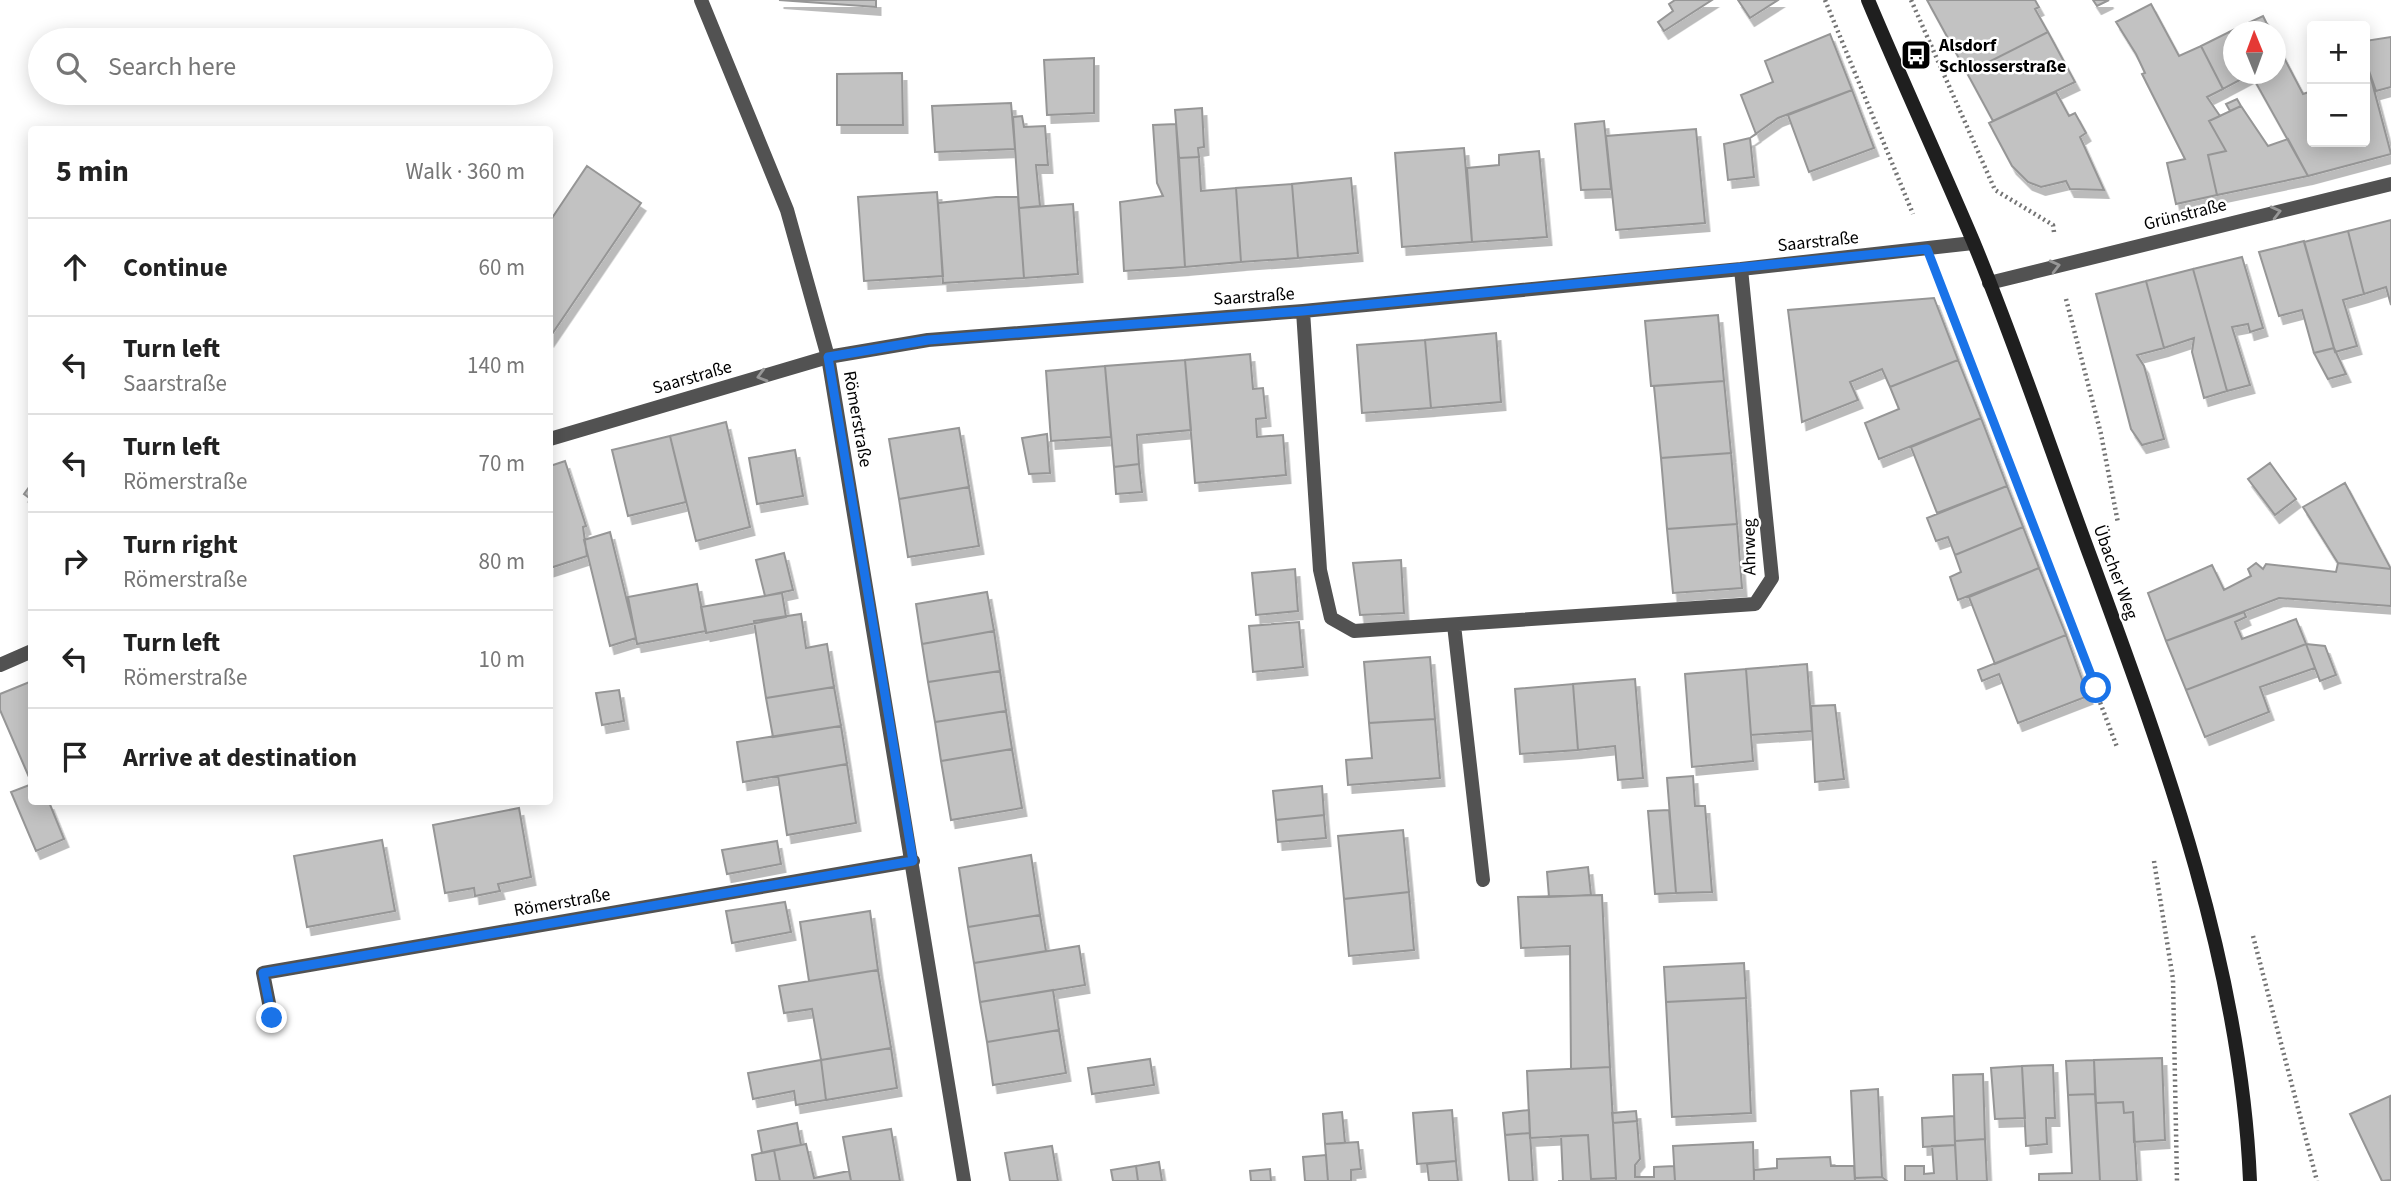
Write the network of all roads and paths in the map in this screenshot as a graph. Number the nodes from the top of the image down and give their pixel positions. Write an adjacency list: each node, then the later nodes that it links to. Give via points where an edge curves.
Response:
1 (701, 0): 10 (street, Römerstraße, via 787,210)
2 (1825, 0): 6 (path)
3 (1868, 0): 5 (main road, Übacher Weg)
4 (2391, 184): 8 (street, Grünstraße, one-way to 4)
5 (1973, 243): 6 (street, Saarstraße); 8 (main road, Übacher Weg)
6 (1927, 249): 7 (street, Saarstraße); 15 (path)
7 (1741, 270): 9 (street, Saarstraße); 12 (street, Ahrweg, via 1772,578 1755,604)
8 (1989, 283): 22 (main road, Übacher Weg, via 2185,827 2224,982)
9 (1303, 311): 10 (street, Saarstraße, via 928,340); 12 (street, Ahrweg, via 1320,570 1331,618 1354,631)
10 (828, 357): 11 (street, Saarstraße, one-way to 11); 17 (street, Römerstraße)
11 (553, 438)
12 (1454, 625): 18 (street)
13 (28, 653): 14 (street)
14 (0, 665)
15 (2119, 752)
16 (2153, 855): 21 (path, via 2174,979)
17 (913, 861): 19 (street, Römerstraße, via 263,973); 20 (street, Römerstraße)
18 (1483, 880)
19 (272, 1018)
20 (964, 1181)
21 (2177, 1181)
22 (2250, 1181)

